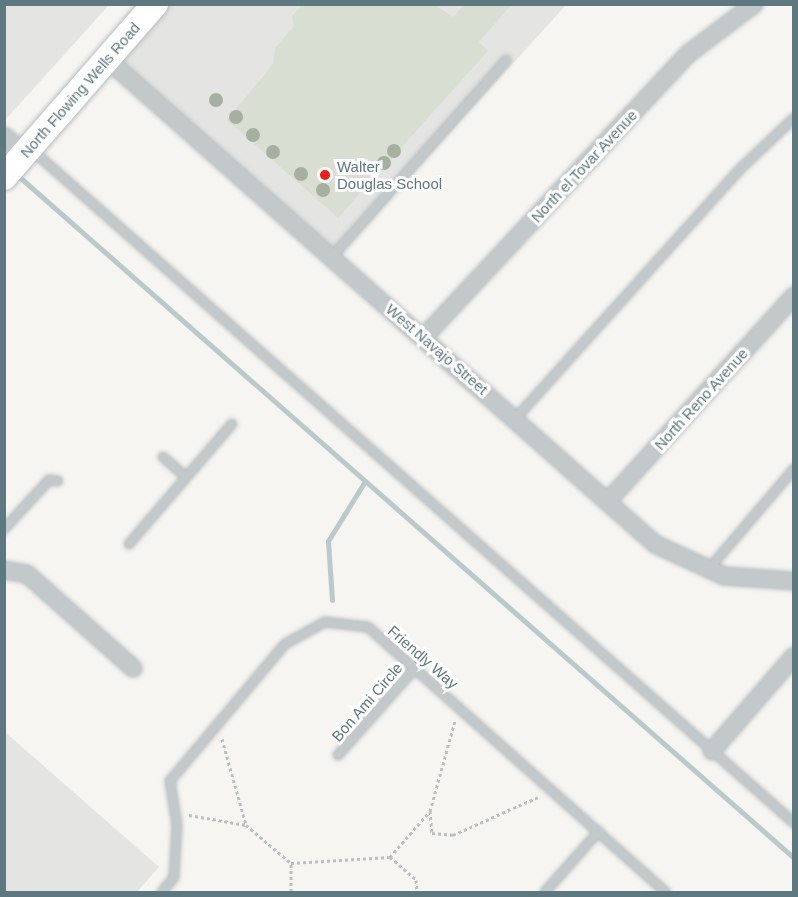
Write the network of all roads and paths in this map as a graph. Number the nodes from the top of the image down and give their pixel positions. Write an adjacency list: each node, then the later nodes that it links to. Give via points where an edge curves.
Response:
1 (155, 4): 3 (main road, North Flowing Wells Road)
2 (754, 4): 11 (street, North el Tovar Avenue, via 688,54)
3 (107, 59): 7 (main road, North Flowing Wells Road); 9 (street, West Navajo Street)
4 (506, 60): 9 (lane)
5 (794, 118): 12 (lane, via 738,171)
6 (4, 136): 7 (street)
7 (25, 152): 8 (main road, North Flowing Wells Road); 29 (lane)
8 (4, 177)
9 (332, 257): 11 (street, West Navajo Street)
10 (794, 296): 18 (street, North Reno Avenue)
11 (424, 337): 12 (street, West Navajo Street)
12 (515, 419): 18 (street, West Navajo Street)
13 (232, 424): 16 (lane)
14 (163, 457): 16 (lane)
15 (794, 469): 22 (lane)
16 (186, 477): 20 (lane)
17 (58, 481): 19 (lane, via 49,480)
18 (608, 501): 22 (street, West Navajo Street, via 655,544)
19 (4, 529)
20 (129, 544)
21 (4, 570): 26 (street, via 27,574)
22 (708, 570): 23 (street, West Navajo Street)
23 (794, 581)
24 (794, 656): 29 (street)
25 (416, 667): 27 (lane, Friendly Way); 28 (lane, Friendly Way, via 368,627 325,622 285,644); 30 (lane, Bon Ami Circle)
26 (133, 668)
27 (459, 706): 31 (lane, Friendly Way); 32 (path)
28 (217, 721): 33 (lane, Friendly Way, via 170,780); 35 (path)
29 (712, 751): 34 (lane)
30 (338, 755)
31 (553, 790): 32 (path, via 453,835 432,833); 36 (lane, Friendly Way)
32 (430, 812): 37 (path)
33 (174, 813): 35 (path); 39 (lane, Friendly Way, via 174,877)
34 (794, 823)
35 (246, 825): 38 (path)
36 (599, 831): 42 (lane); 43 (lane, Friendly Way)
37 (390, 857): 38 (path); 41 (path, via 416,880)
38 (291, 864): 40 (path)
39 (162, 892)
40 (291, 892)
41 (417, 892)
42 (545, 892)
43 (665, 892)

